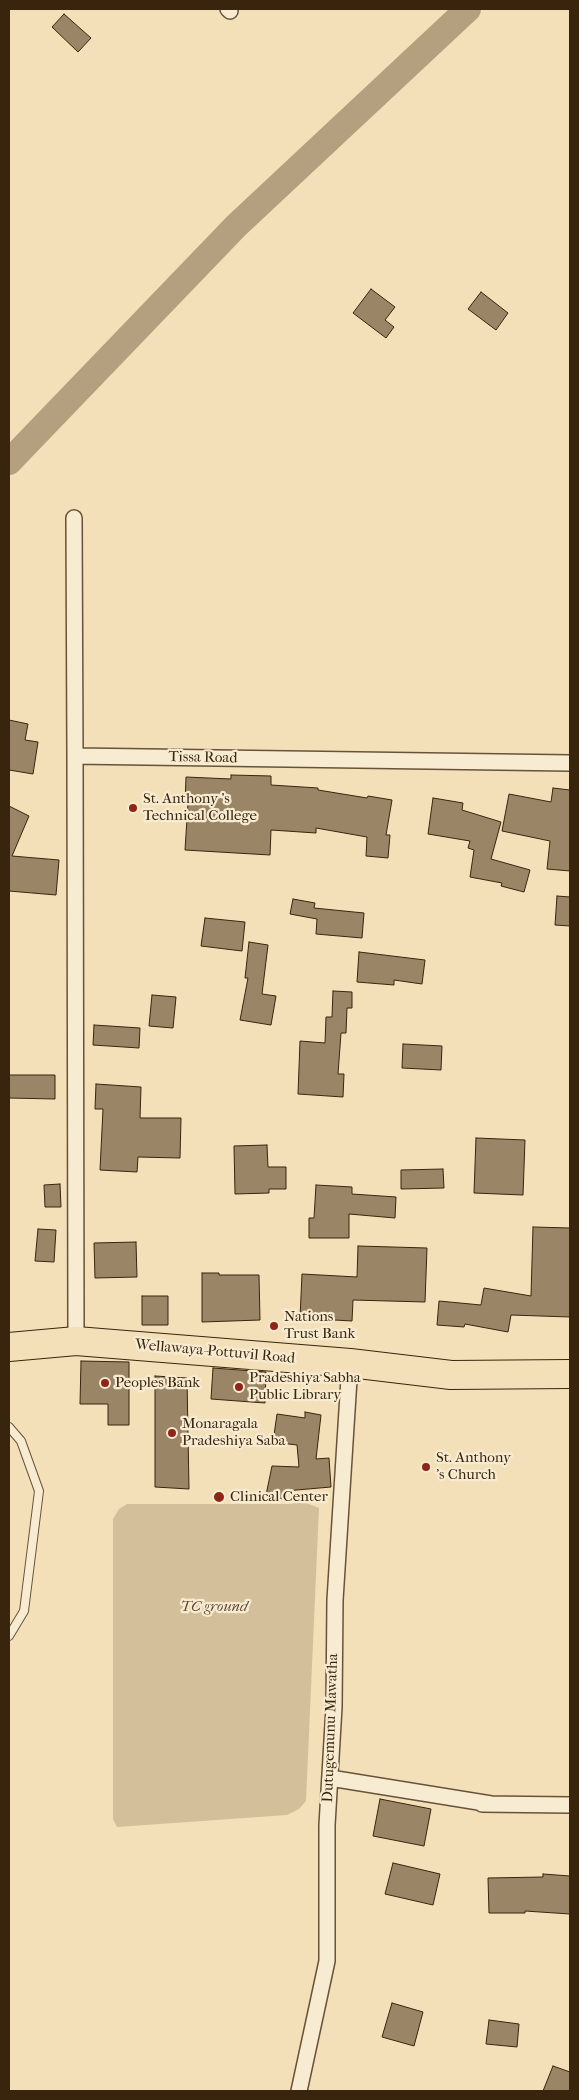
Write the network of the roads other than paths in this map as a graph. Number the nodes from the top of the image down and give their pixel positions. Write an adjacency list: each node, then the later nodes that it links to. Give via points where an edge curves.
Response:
1 (74, 518): 2 (street)
2 (75, 756): 3 (street, Tissa Road); 4 (street)
3 (570, 763)
4 (76, 1341): 5 (highway, Wellawaya-Pottuvil Road); 6 (highway, Wellawaya-Pottuvil Road)
5 (9, 1347)
6 (350, 1363): 7 (highway, Wellawaya-Pottuvil Road, via 451,1375); 10 (street, Dutugemunu Mawatha, via 335,1600)
7 (570, 1374)
8 (9, 1427): 9 (lane, via 21,1441 39,1491 24,1611)
9 (9, 1636)
10 (330, 1778): 11 (street, via 485,1804); 12 (street, Dutugemunu Mawatha, via 327,1961)
11 (570, 1805)
12 (299, 2091)

